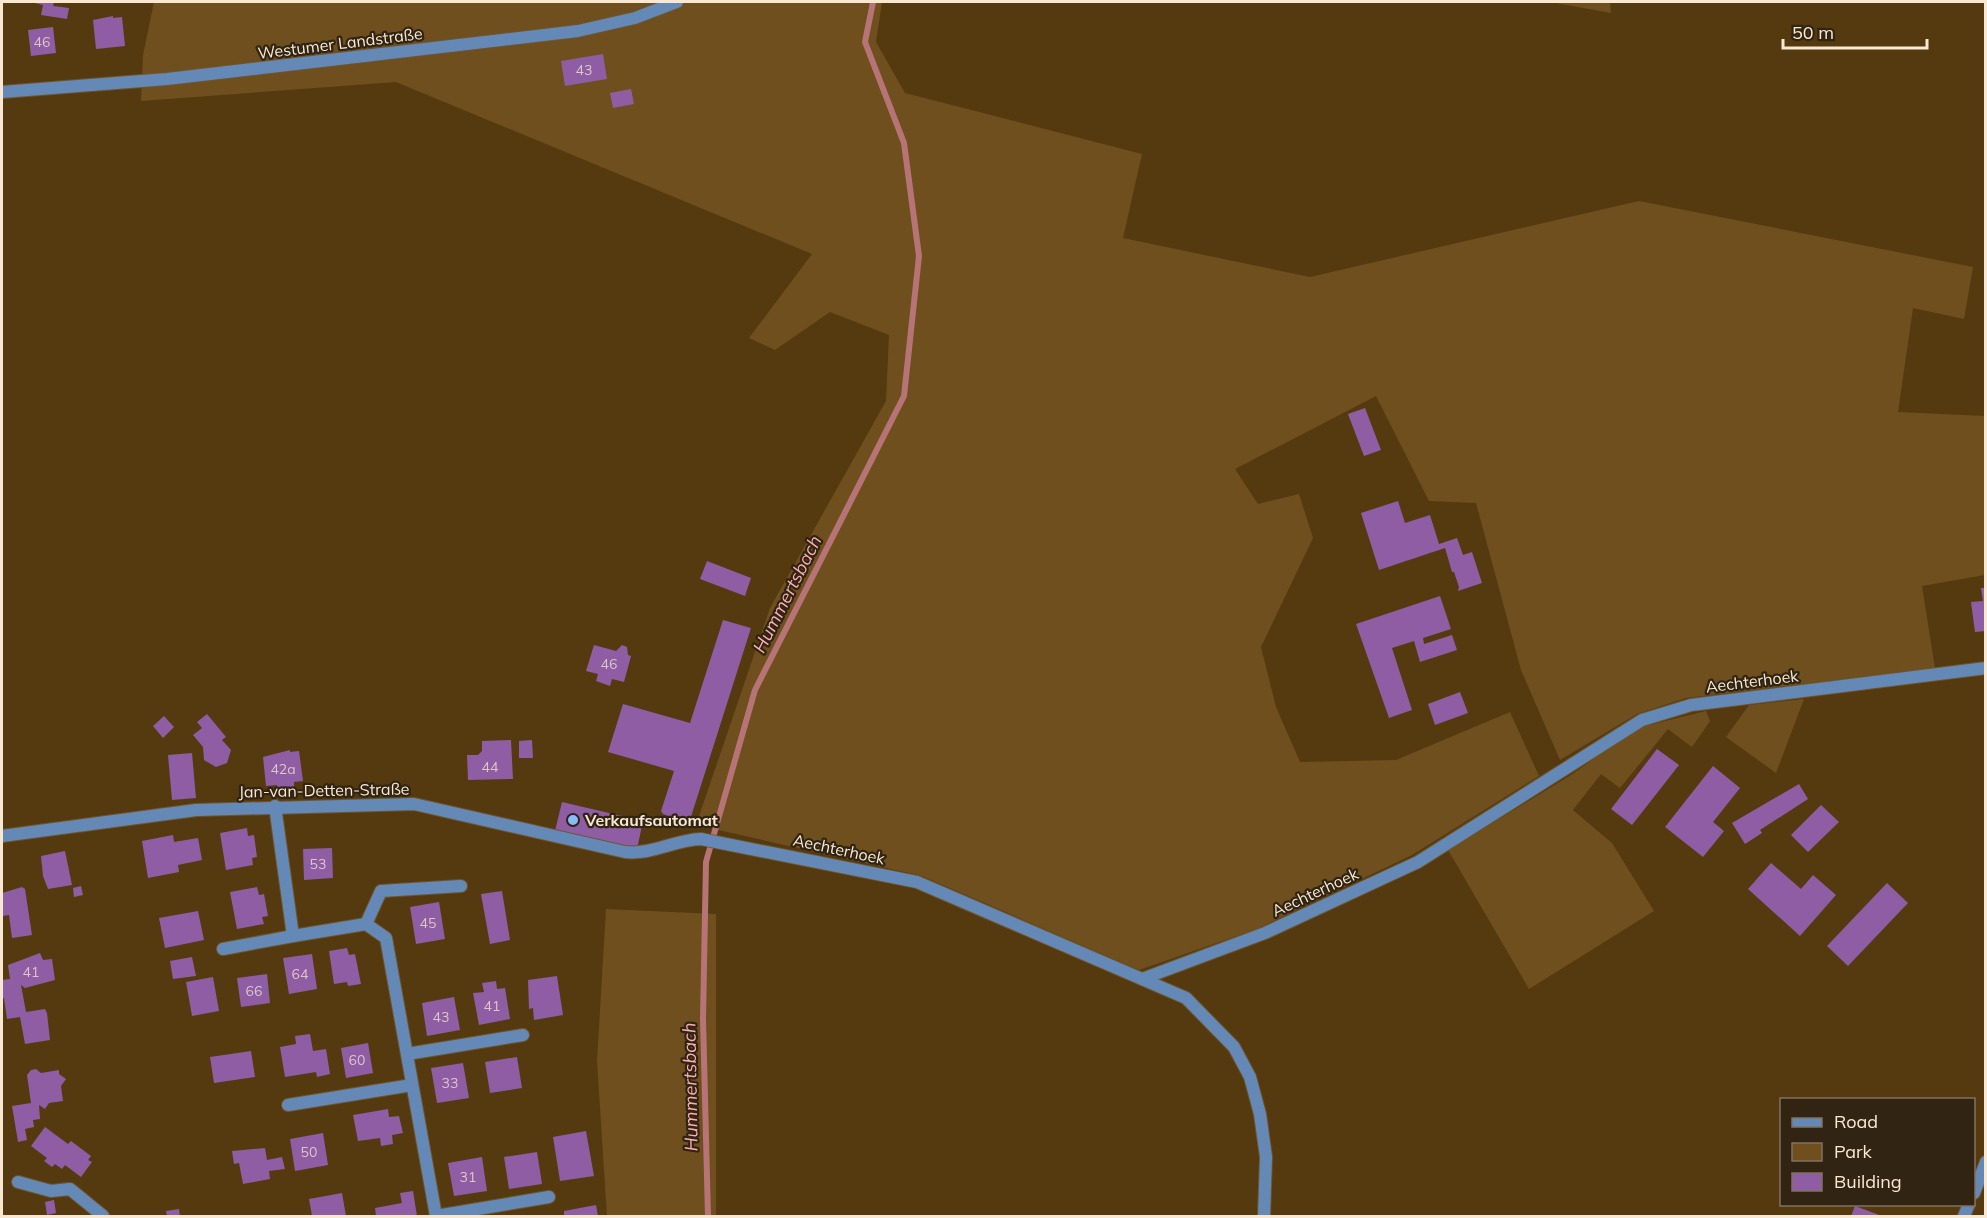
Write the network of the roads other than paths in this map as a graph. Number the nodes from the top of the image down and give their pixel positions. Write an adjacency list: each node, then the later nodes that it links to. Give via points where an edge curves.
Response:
1 (677, 2): 2 (street, Westumer Landstraße, via 635,18 578,32 167,80)
2 (2, 92)
3 (1986, 668): 11 (street, Aechterhoek, via 1691,705 1642,720 1418,862 1266,933)
4 (275, 806): 5 (street, Jan-van-Detten-Straße, via 196,810); 6 (street, Jan-van-Detten-Straße, via 414,804); 9 (street)
5 (2, 836)
6 (644, 854): 11 (street, Aechterhoek, via 680,840 701,839 917,882)
7 (461, 886): 8 (street, via 381,891)
8 (366, 924): 9 (street); 13 (street, via 386,938)
9 (293, 936): 10 (street)
10 (223, 949)
11 (1142, 979): 22 (street, via 1186,998 1234,1047 1250,1077 1266,1157)
12 (523, 1035): 13 (street)
13 (407, 1054): 14 (street)
14 (412, 1084): 15 (street); 21 (street)
15 (288, 1105)
16 (1986, 1162): 18 (street)
17 (18, 1182): 20 (street, via 51,1191 70,1189)
18 (1975, 1190)
19 (549, 1197): 21 (street)
20 (103, 1216)
21 (436, 1216)
22 (1264, 1216)

